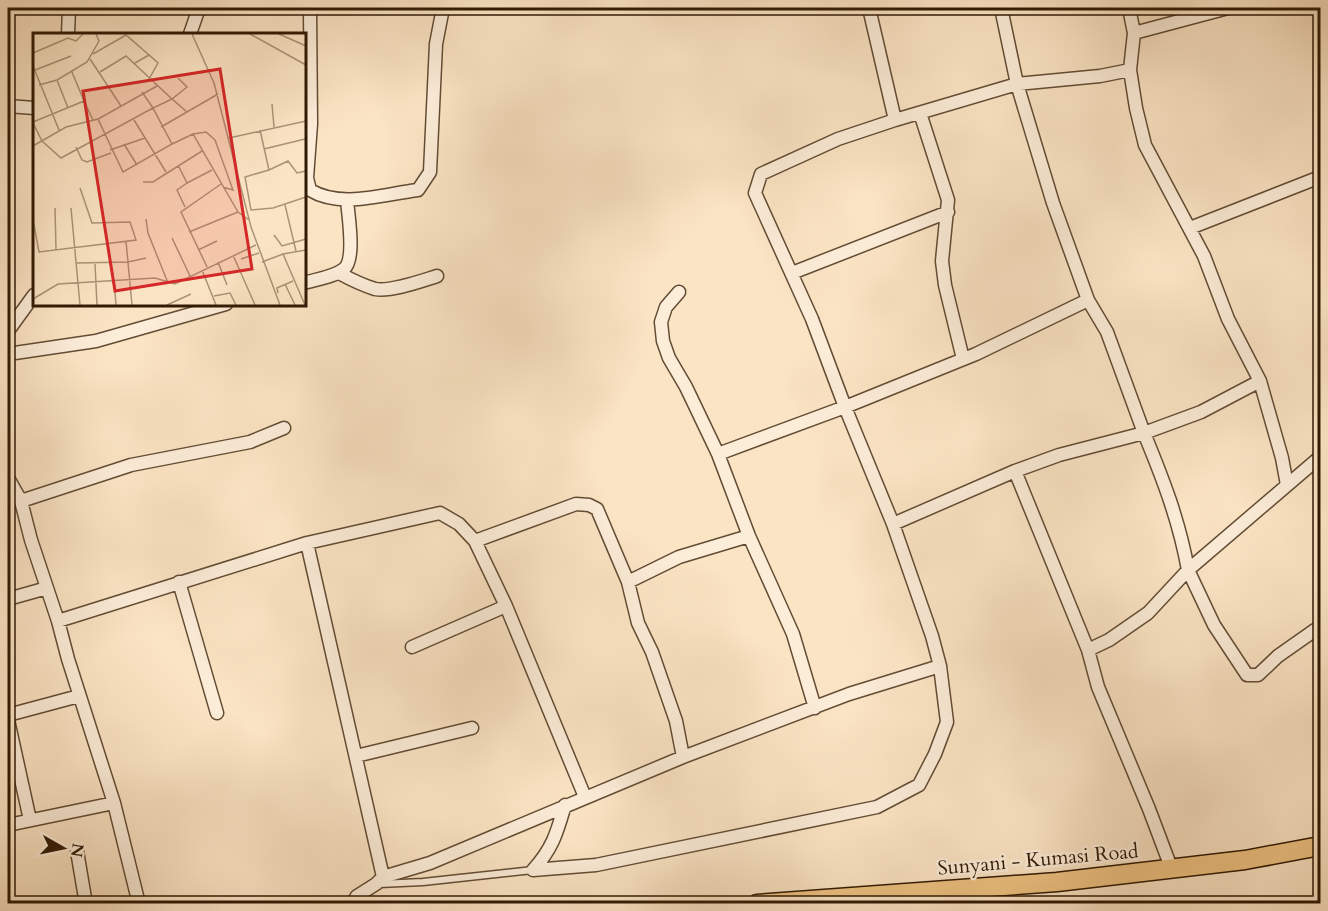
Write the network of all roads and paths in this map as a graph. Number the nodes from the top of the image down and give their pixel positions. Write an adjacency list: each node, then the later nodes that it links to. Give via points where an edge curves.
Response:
1 (69, 8): 9 (street)
2 (199, 8): 10 (street)
3 (310, 8): 18 (street)
4 (443, 8): 20 (street, via 436,44 430,172 418,190)
5 (869, 8): 17 (street)
6 (1001, 8): 13 (street)
7 (1129, 8): 11 (street)
8 (1228, 8): 11 (street)
9 (68, 33)
10 (190, 33)
11 (1134, 33): 12 (street)
12 (1130, 70): 13 (street); 22 (street, via 1145,145)
13 (1017, 84): 16 (street); 29 (street)
14 (8, 106): 15 (street)
15 (33, 108)
16 (920, 113): 17 (street); 21 (street, via 948,200)
17 (895, 120): 24 (street, via 838,139 761,174 755,193)
18 (308, 123): 20 (street, via 310,190 321,197)
19 (1320, 177): 22 (street)
20 (347, 200): 23 (street, via 351,257)
21 (948, 212): 24 (street); 33 (street, via 942,261)
22 (1190, 228): 34 (street, via 1228,319)
23 (339, 273): 25 (street, via 378,290); 26 (street)
24 (792, 273): 35 (street)
25 (437, 276)
26 (306, 282)
27 (679, 292): 38 (street, via 666,307 661,322 663,341)
28 (33, 296): 31 (street)
29 (1088, 300): 33 (street); 37 (street, via 1107,332)
30 (219, 306): 32 (street, via 96,341)
31 (8, 331)
32 (8, 354)
33 (963, 359): 35 (street)
34 (1260, 381): 37 (street, via 1201,412); 42 (street)
35 (845, 407): 38 (street); 44 (street)
36 (284, 428): 43 (street, via 250,442 131,465)
37 (1144, 433): 40 (street); 48 (street, via 1167,487)
38 (718, 454): 45 (street)
39 (1320, 458): 42 (street)
40 (1015, 471): 44 (street); 57 (street)
41 (8, 478): 43 (street)
42 (1287, 485): 48 (street)
43 (21, 501): 51 (street)
44 (893, 524): 58 (street)
45 (749, 536): 50 (street, via 679,557); 60 (street, via 793,634)
46 (475, 541): 47 (street, via 459,524 440,513); 50 (street, via 576,504 589,505 597,509); 53 (street)
47 (307, 543): 49 (street); 65 (street)
48 (1188, 570): 55 (street, via 1214,625 1247,675 1258,675); 57 (street, via 1148,613)
49 (179, 582): 54 (street); 61 (street)
50 (628, 582): 66 (street, via 638,623 676,721)
51 (47, 588): 52 (street); 54 (street)
52 (8, 599)
53 (506, 606): 56 (street); 67 (street)
54 (58, 621): 59 (street)
55 (1315, 630)
56 (412, 647)
57 (1088, 650): 75 (street, via 1098,687)
58 (940, 666): 60 (street); 74 (street, via 947,722 919,785 902,796 877,807 607,863)
59 (79, 696): 62 (street); 68 (street)
60 (815, 708): 66 (street)
61 (217, 713)
62 (8, 715)
63 (8, 720): 70 (street)
64 (471, 728): 65 (street)
65 (356, 756): 76 (street)
66 (684, 757): 67 (street)
67 (585, 797): 69 (street)
68 (114, 803): 70 (street); 81 (street)
69 (565, 805): 74 (street, via 556,838); 76 (street)
70 (30, 820): 71 (street)
71 (8, 825)
72 (1320, 846): 75 (main road, Sunyani - Kumasi Road)
73 (77, 851): 80 (street)
74 (533, 870): 76 (lane, via 423,882)
75 (1172, 870): 77 (main road, Sunyani - Kumasi Road)
76 (379, 881): 82 (street)
77 (977, 895): 78 (main road, Sunyani - Kumasi Road)
78 (914, 898): 79 (main road, Sunyani - Kumasi Road)
79 (874, 900): 83 (main road, Sunyani - Kumasi Road)
80 (86, 903)
81 (139, 903)
82 (351, 903)
83 (757, 903)

